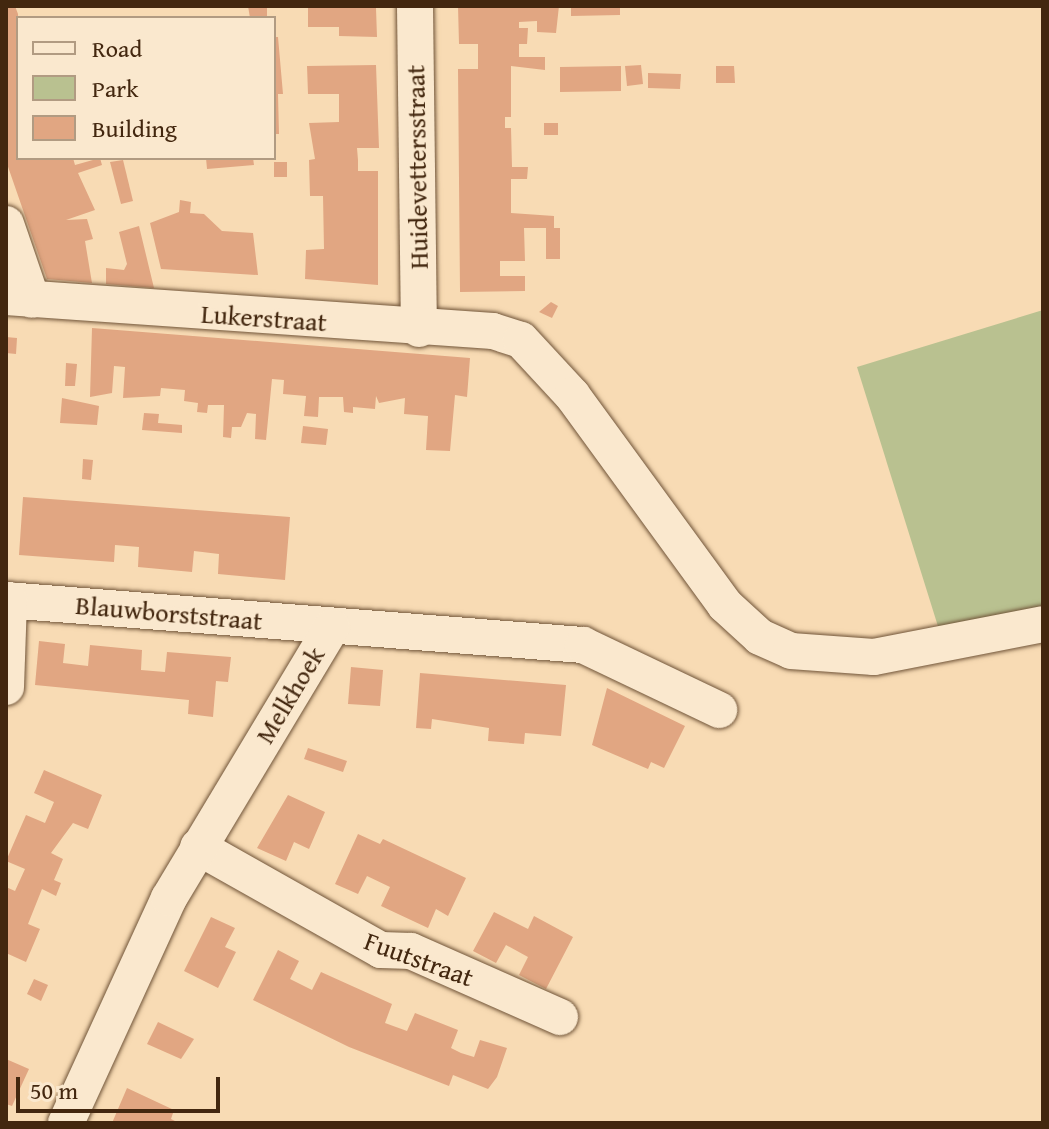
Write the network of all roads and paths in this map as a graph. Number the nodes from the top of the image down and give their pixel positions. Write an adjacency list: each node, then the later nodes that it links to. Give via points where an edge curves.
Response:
1 (415, 6): 4 (street, Huidevettersstraat)
2 (6, 224): 3 (street)
3 (19, 298): 4 (street, Lukerstraat)
4 (419, 329): 6 (street, Lukerstraat, via 493,331 521,340 572,395 725,605 760,637 791,651 874,657)
5 (8, 600): 7 (street, Blauwborststraat); 8 (street)
6 (1043, 624)
7 (332, 627): 9 (street, Melkhoek, via 583,645); 10 (street, Melkhoek)
8 (6, 687)
9 (719, 710)
10 (198, 847): 11 (street, Fuutstraat, via 381,950 411,951); 12 (street, Melkhoek)
11 (560, 1017)
12 (66, 1123)

